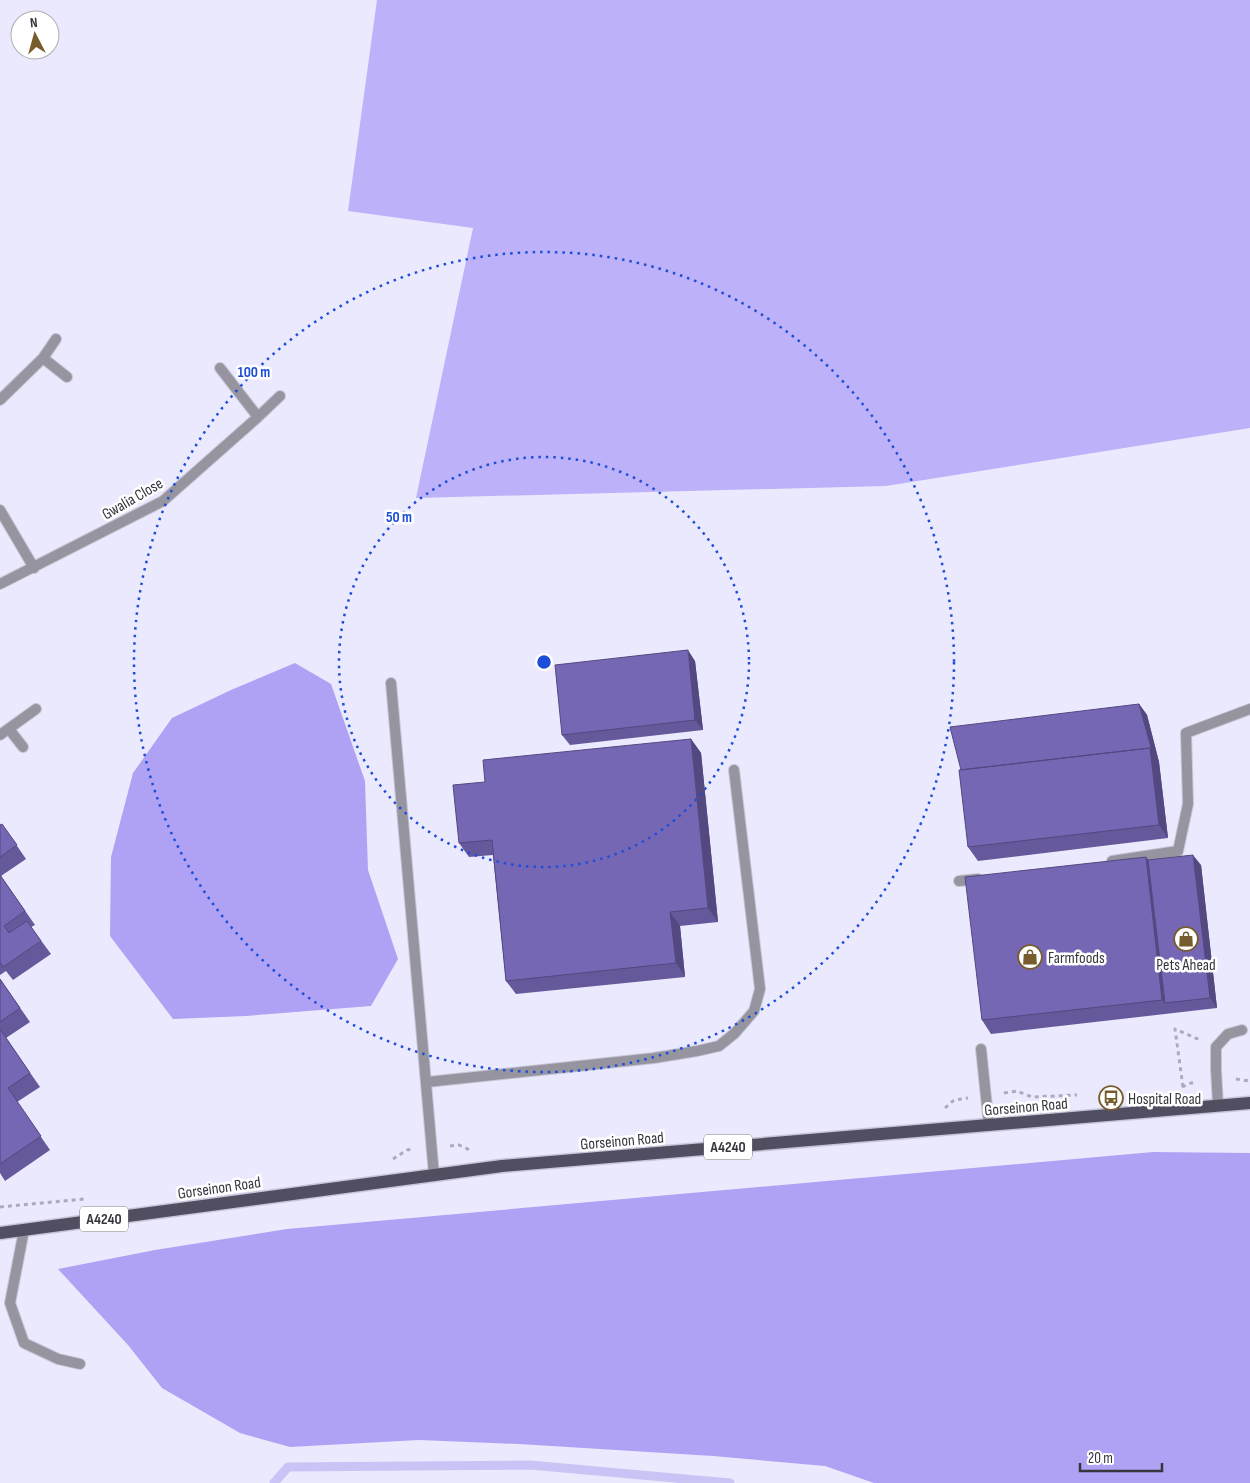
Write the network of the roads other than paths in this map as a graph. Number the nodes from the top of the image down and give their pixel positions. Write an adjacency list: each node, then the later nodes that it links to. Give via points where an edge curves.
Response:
1 (56, 339): 2 (street)
2 (43, 358): 4 (street); 6 (street)
3 (220, 368): 7 (street)
4 (67, 376)
5 (280, 396): 7 (street, Gwalia Close)
6 (0, 400)
7 (258, 418): 9 (street, Gwalia Close, via 164,501)
8 (0, 510): 9 (street)
9 (34, 568): 10 (street, Gwalia Close)
10 (0, 584)
11 (391, 684): 23 (street)
12 (1250, 708): 18 (street, via 1186,733 1188,804 1178,852)
13 (36, 709): 14 (street)
14 (9, 729): 15 (street); 16 (street)
15 (0, 736)
16 (23, 747)
17 (734, 770): 23 (street, via 760,989 754,1011 736,1033 719,1046 689,1053)
18 (1100, 862)
19 (988, 878): 20 (street)
20 (959, 881)
21 (1242, 1030): 25 (street, via 1228,1034 1216,1047)
22 (981, 1049): 26 (street)
23 (426, 1082): 27 (street)
24 (1250, 1103): 25 (main road, Gorseinon Road / A4240)
25 (1218, 1106): 26 (main road, Gorseinon Road / A4240)
26 (988, 1126): 27 (main road, Gorseinon Road / A4240, via 502,1166)
27 (434, 1175): 28 (main road, Gorseinon Road / A4240)
28 (24, 1230): 29 (main road, Gorseinon Road / A4240); 30 (street, via 10,1303 24,1343 58,1359)
29 (0, 1233)
30 (80, 1364)

